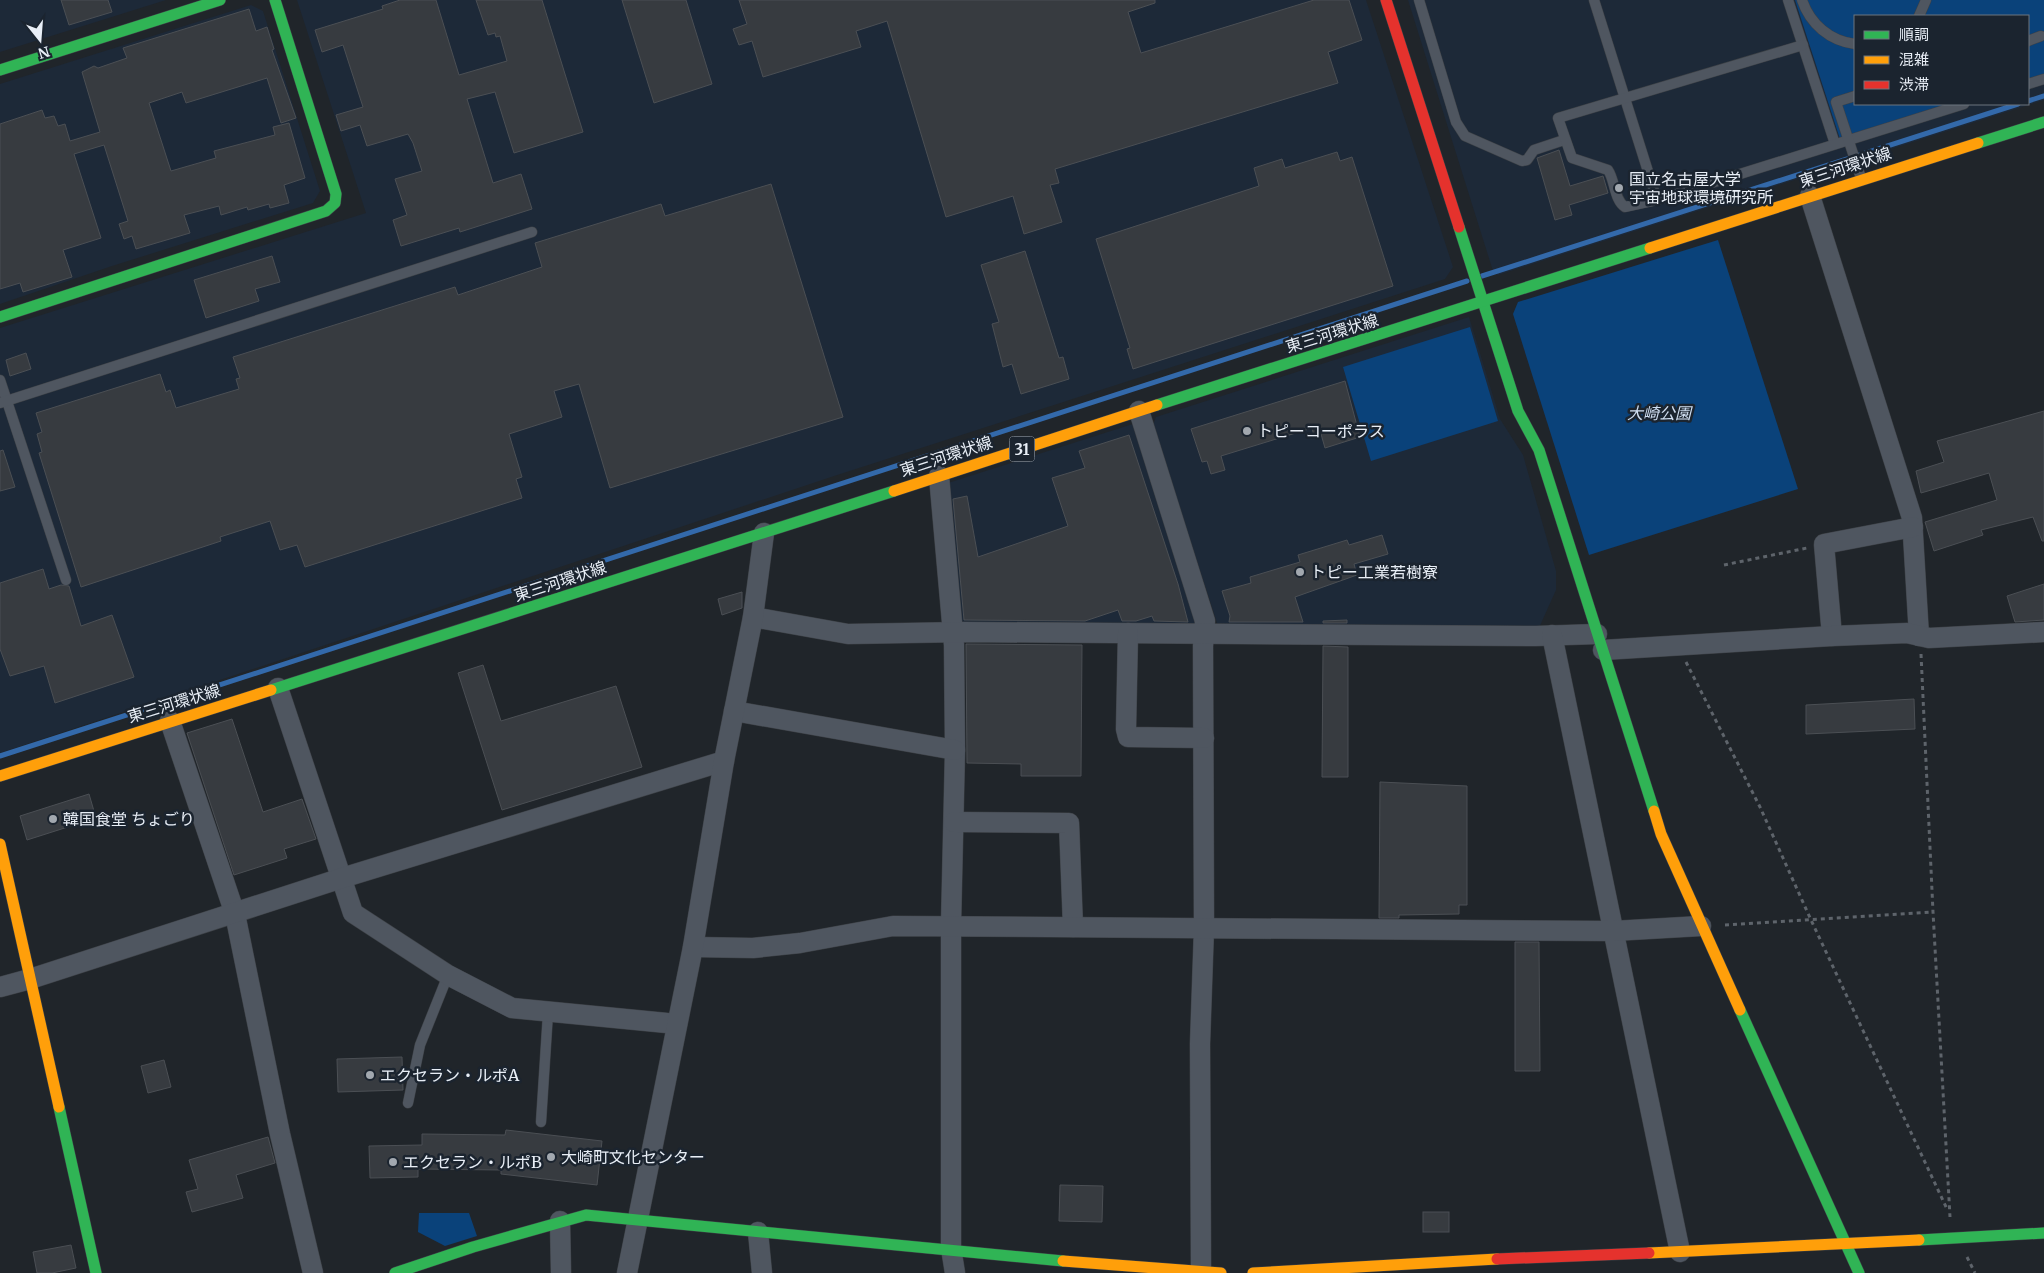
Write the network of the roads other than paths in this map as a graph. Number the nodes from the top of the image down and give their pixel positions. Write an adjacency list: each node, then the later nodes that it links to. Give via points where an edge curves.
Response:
1 (220, 0): 14 (street)
2 (275, 0): 29 (street, via 336,194 335,203 326,212)
3 (1386, 0): 28 (street)
4 (1419, 0): 21 (lane, via 1456,122 1465,136 1522,161 1527,160 1534,150)
5 (1594, 0): 18 (lane)
6 (1788, 0): 13 (lane)
7 (1802, 0): 12 (lane, via 1816,25 1845,43)
8 (1926, 0): 9 (lane)
9 (1919, 15)
10 (2041, 36): 11 (lane)
11 (2029, 41)
12 (1854, 44)
13 (1803, 45): 18 (lane); 23 (lane)
14 (0, 70)
15 (2044, 78): 16 (lane)
16 (2029, 84)
17 (1854, 96): 22 (lane, via 1836,102)
18 (1625, 97): 21 (lane, via 1558,118); 26 (lane)
19 (1961, 105): 22 (lane)
20 (2044, 122): 24 (street, 東三河環状線 / 31)
21 (1564, 140): 26 (lane, via 1572,158 1608,170 1625,207)
22 (1850, 143): 23 (lane); 24 (lane)
23 (1835, 144): 26 (lane)
24 (1862, 179): 25 (street, 東三河環状線 / 31)
25 (1810, 196): 28 (street, 東三河環状線 / 31); 34 (street, via 1894,455)
26 (1657, 200)
27 (532, 232): 31 (lane)
28 (1483, 302): 32 (street, 東三河環状線 / 31); 45 (street, via 1518,411 1539,450)
29 (0, 317)
30 (0, 380): 31 (lane)
31 (3, 402): 36 (lane)
32 (1139, 411): 33 (street, 東三河環状線 / 31); 41 (street, via 1205,621)
33 (939, 476): 35 (street, 東三河環状線 / 31); 38 (street)
34 (1913, 527): 43 (street, via 1824,544); 44 (street)
35 (764, 533): 37 (street); 46 (street, 東三河環状線 / 31)
36 (66, 580)
37 (753, 617): 38 (street, via 848,634); 47 (street)
38 (952, 632): 40 (street); 50 (street)
39 (2044, 632): 44 (street)
40 (1128, 633): 41 (street); 49 (street, via 1128,737)
41 (1205, 634): 42 (street); 49 (street)
42 (1552, 635): 45 (street); 61 (street)
43 (1832, 636): 44 (street, via 1907,633); 45 (street, via 1678,645)
44 (1919, 636)
45 (1600, 642): 58 (street, via 1661,834)
46 (278, 688): 48 (street, 東三河環状線 / 31); 55 (street)
47 (734, 711): 50 (street); 51 (street)
48 (170, 721): 52 (street, 東三河環状線 / 31); 56 (street)
49 (1204, 738): 60 (street)
50 (955, 750): 53 (street)
51 (724, 761): 55 (street); 62 (street)
52 (0, 776)
53 (954, 822): 57 (street); 59 (street, via 1069,823)
54 (0, 844): 64 (street)
55 (342, 878): 56 (street); 63 (street, via 353,913)
56 (235, 914): 64 (street); 81 (street, via 280,1134)
57 (951, 925): 59 (street); 62 (street, via 893,926 800,944 753,948); 75 (street)
58 (1702, 926): 61 (street); 74 (street)
59 (1072, 927): 60 (street)
60 (1204, 928): 61 (street); 79 (street, via 1200,1044)
61 (1613, 931): 76 (street)
62 (693, 947): 67 (street)
63 (448, 975): 66 (street, via 512,1008); 68 (lane, via 420,1045)
64 (30, 979): 65 (street); 80 (street)
65 (0, 987)
66 (548, 1013): 67 (street); 69 (lane)
67 (676, 1024): 70 (street)
68 (408, 1103)
69 (541, 1122)
70 (639, 1219): 71 (street, via 586,1215); 72 (street); 84 (street)
71 (560, 1221): 82 (street); 83 (street)
72 (758, 1232): 75 (street); 85 (street)
73 (2044, 1233): 74 (street)
74 (1846, 1243): 76 (street); 89 (street)
75 (951, 1248): 78 (street); 86 (street)
76 (1680, 1252): 77 (street)
77 (1541, 1264): 88 (street)
78 (1098, 1268): 79 (street)
79 (1201, 1272): 87 (street)
80 (96, 1273)
81 (313, 1273)
82 (395, 1273)
83 (561, 1273)
84 (627, 1273)
85 (762, 1273)
86 (955, 1273)
87 (1221, 1273)
88 (1253, 1273)
89 (1859, 1273)

